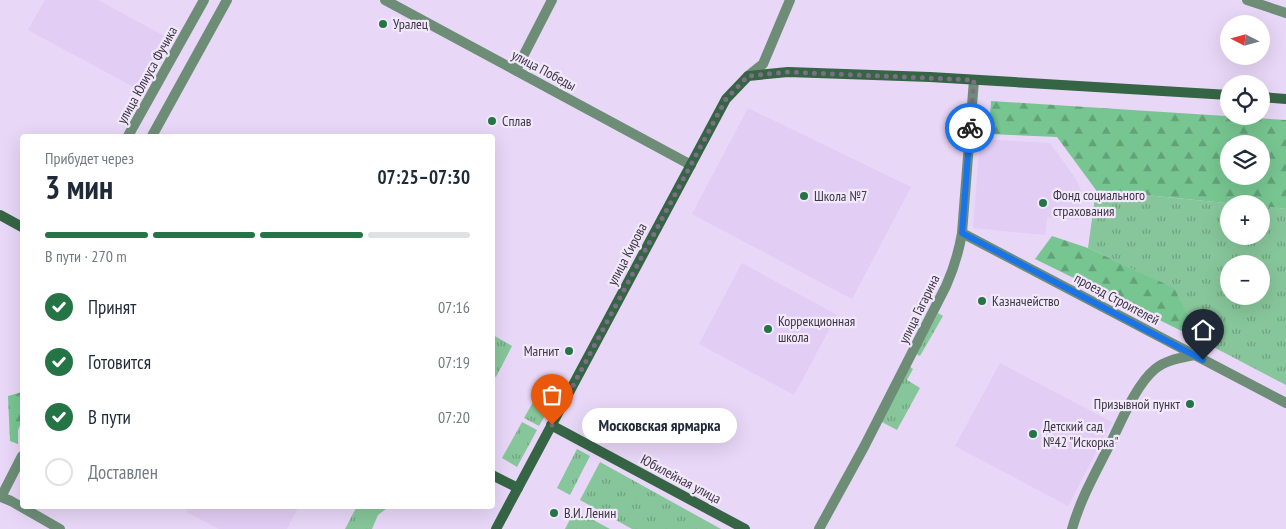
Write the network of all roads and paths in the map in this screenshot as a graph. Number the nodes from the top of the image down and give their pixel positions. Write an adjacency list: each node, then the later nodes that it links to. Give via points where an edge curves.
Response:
1 (204, 0): 14 (street, улица Юлиуса Фучика)
2 (227, 0): 15 (street)
3 (384, 0): 8 (street, улица Победы)
4 (552, 0): 8 (street)
5 (790, 0): 9 (street, улица Кирова, via 763,64)
6 (1247, 0): 7 (street)
7 (1286, 13)
8 (516, 70): 16 (street, улица Победы)
9 (748, 76): 10 (street, via 788,72); 16 (street, улица Кирова, via 726,99)
10 (974, 80): 11 (street); 19 (street, улица Гагарина)
11 (1220, 94)
12 (1270, 98): 13 (street)
13 (1286, 99)
14 (129, 134)
15 (153, 134)
16 (691, 165): 22 (street, улица Кирова)
17 (0, 215): 18 (street)
18 (20, 226)
19 (962, 233): 20 (street, проезд Строителей); 32 (street, улица Гагарина, via 946,286)
20 (1194, 355): 21 (street, проезд Строителей); 33 (street, via 1165,362 1144,381 1081,501)
21 (1286, 403)
22 (552, 425): 25 (street, улица Кирова); 31 (street, Юбилейная улица)
23 (20, 460): 26 (street)
24 (495, 476): 25 (street)
25 (518, 488): 30 (street, улица Кирова)
26 (1, 497): 27 (street)
27 (20, 506)
28 (26, 509): 29 (street)
29 (60, 529)
30 (496, 529)
31 (745, 529)
32 (820, 529)
33 (1072, 529)

